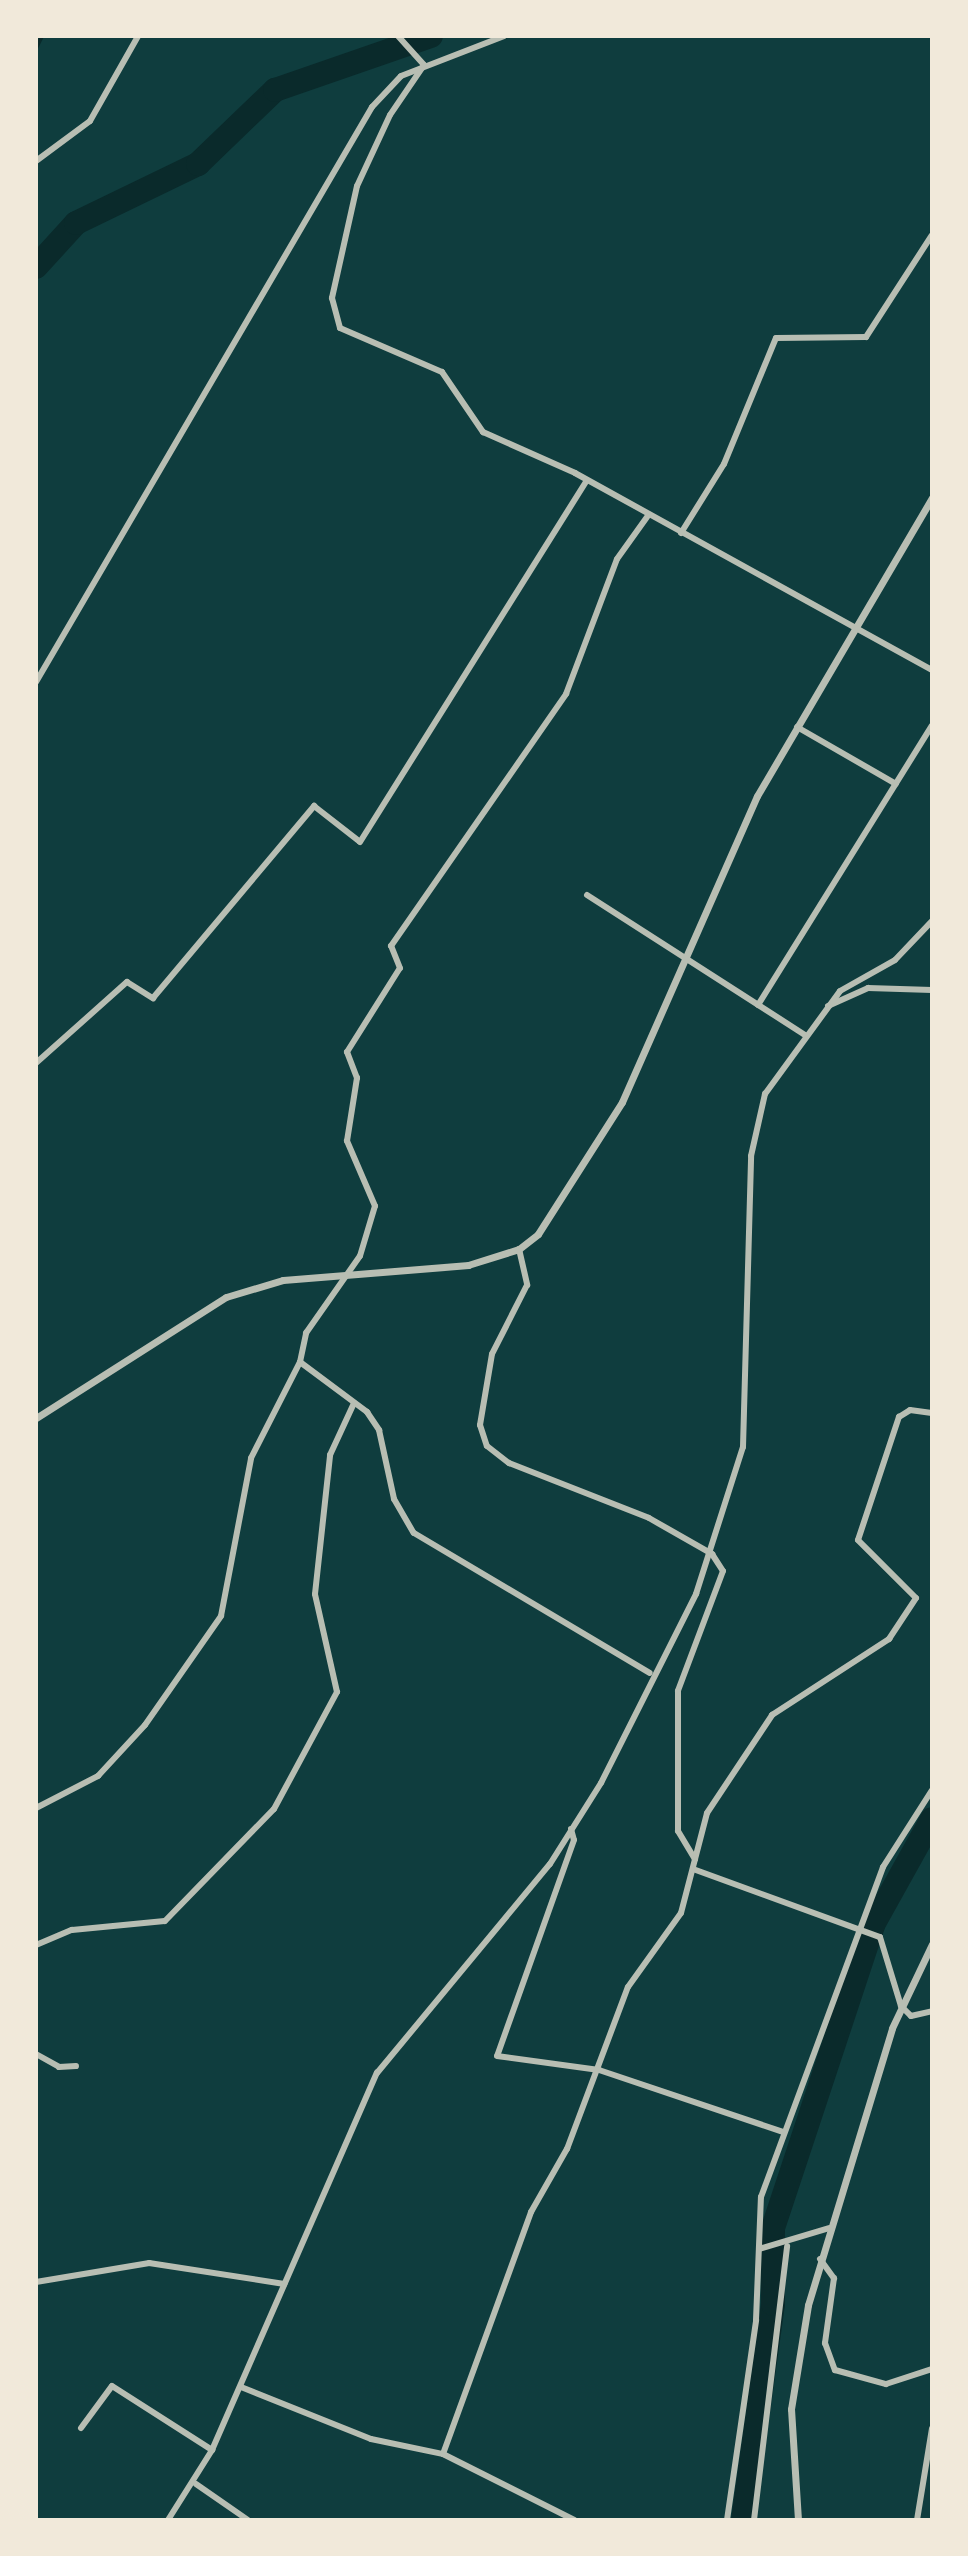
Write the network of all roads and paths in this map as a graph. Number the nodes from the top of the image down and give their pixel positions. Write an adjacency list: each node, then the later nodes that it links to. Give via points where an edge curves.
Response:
1 (138, 36): 5 (street, via 90,121)
2 (504, 36): 4 (street)
3 (399, 37): 4 (street)
4 (424, 65): 7 (street, via 390,115 357,186 331,317 340,328 442,372 483,432); 13 (street, via 385,91 332,166 289,260 132,510)
5 (36, 161)
6 (932, 235): 10 (street, via 866,337 776,338 724,464)
7 (587, 480): 9 (street); 24 (street, via 360,842 314,806 153,998 127,982)
8 (932, 498): 11 (street)
9 (647, 517): 10 (street); 26 (street, via 617,559 566,694 391,946 400,968 347,1052 357,1078 349,1153 376,1198)
10 (681, 533): 11 (street)
11 (858, 624): 12 (street); 15 (street)
12 (932, 670)
13 (36, 682)
14 (932, 726): 16 (street)
15 (797, 727): 16 (street); 19 (street, via 717,878)
16 (896, 784): 21 (street)
17 (587, 895): 19 (street)
18 (932, 921): 22 (street, via 895,960 847,985)
19 (687, 955): 21 (street); 25 (street, via 596,1149 553,1219)
20 (932, 990): 22 (street, via 868,988)
21 (758, 1005): 23 (street)
22 (828, 1006): 23 (street)
23 (805, 1035): 31 (street, via 778,1068 756,1124 750,1386 733,1495)
24 (36, 1063)
25 (519, 1249): 26 (street, via 468,1265); 31 (street, via 527,1285 492,1354 480,1425 487,1446 509,1463 636,1512)
26 (351, 1272): 27 (street, via 306,1333); 30 (street, via 283,1280 226,1297)
27 (300, 1362): 28 (street); 34 (street, via 251,1458 221,1616 145,1725 98,1776)
28 (354, 1403): 32 (street, via 379,1430 394,1499 414,1533); 40 (street, via 330,1455 315,1594 337,1692 274,1809 165,1921 72,1930)
29 (932, 1413): 36 (street, via 910,1410 899,1417 858,1540 916,1591 903,1624 772,1715 707,1813)
30 (36, 1418)
31 (712, 1554): 32 (street); 36 (street, via 723,1582 687,1657 676,1709 678,1831)
32 (650, 1673): 35 (street, via 614,1758)
33 (932, 1790): 38 (street, via 883,1867)
34 (36, 1808)
35 (571, 1829): 45 (street, via 574,1840 497,2056); 52 (street, via 377,2073)
36 (695, 1859): 37 (street)
37 (693, 1869): 38 (street); 45 (street, via 672,1929 628,1987)
38 (857, 1929): 41 (street, via 886,1943); 46 (street)
39 (932, 1944): 41 (street)
40 (36, 1945)
41 (901, 2006): 42 (street, via 911,2016); 47 (street)
42 (932, 2011)
43 (36, 2054): 44 (street, via 59,2067)
44 (76, 2066)
45 (599, 2070): 46 (street); 58 (street, via 531,2212)
46 (783, 2132): 49 (street, via 758,2211)
47 (829, 2228): 48 (street); 50 (street)
48 (784, 2247): 49 (street); 64 (street)
49 (763, 2249): 63 (street)
50 (819, 2259): 53 (street, via 834,2278 825,2343 835,2370 886,2384); 65 (street, via 791,2409)
51 (36, 2282): 52 (street, via 149,2263)
52 (284, 2284): 54 (street)
53 (932, 2369)
54 (241, 2387): 57 (street); 58 (street, via 371,2439)
55 (81, 2428): 57 (street, via 112,2386)
56 (932, 2428): 66 (street)
57 (212, 2450): 59 (street)
58 (443, 2454): 62 (street)
59 (196, 2484): 60 (street); 61 (street)
60 (168, 2520)
61 (248, 2520)
62 (574, 2520)
63 (727, 2520)
64 (754, 2520)
65 (798, 2520)
66 (917, 2520)

